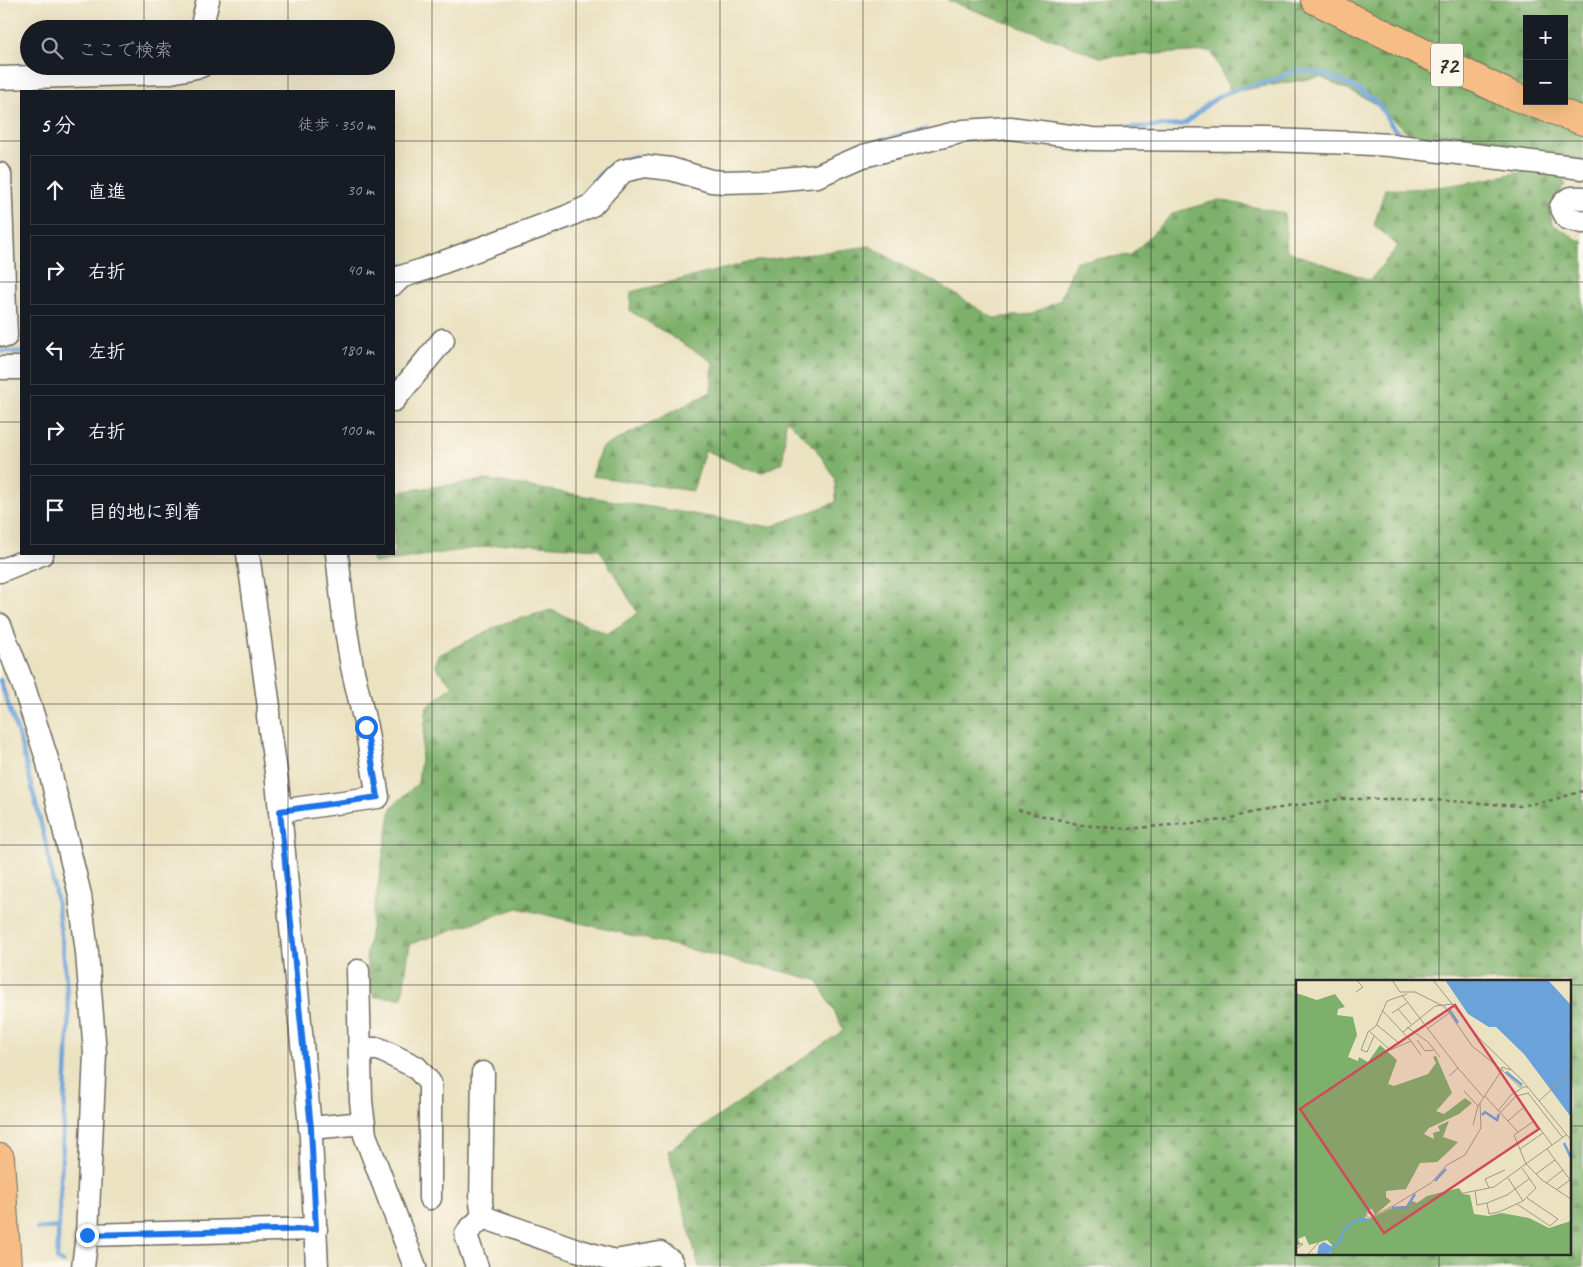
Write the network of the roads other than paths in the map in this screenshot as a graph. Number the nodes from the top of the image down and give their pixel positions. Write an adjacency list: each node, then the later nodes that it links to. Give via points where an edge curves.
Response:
1 (208, 0): 3 (street)
2 (1315, 0): 7 (main road, 72, via 1508,94)
3 (203, 20)
4 (182, 75): 6 (street)
5 (0, 78): 6 (street)
6 (167, 82)
7 (1583, 121)
8 (1583, 168): 13 (street, via 1362,143 1092,139 1010,128 964,131 863,156 817,176 724,182 645,166 622,171 592,205 401,277)
9 (0, 174): 11 (street)
10 (1583, 198): 12 (street, via 1572,197 1561,207 1567,218)
11 (12, 216): 14 (street)
12 (1583, 222)
13 (395, 283)
14 (9, 336)
15 (443, 340): 18 (street)
16 (0, 368): 17 (street)
17 (20, 368)
18 (395, 399)
19 (40, 555): 22 (street)
20 (248, 555): 24 (street, via 270,707 268,716)
21 (337, 555): 24 (street, via 352,668 378,797)
22 (0, 571)
23 (0, 625): 34 (street, via 47,759 80,895 95,1052)
24 (280, 811): 29 (street)
25 (358, 970): 26 (street)
26 (360, 1049): 28 (street); 31 (street, via 379,1049 416,1067 430,1083)
27 (483, 1073): 32 (street)
28 (364, 1123): 29 (street); 39 (street, via 365,1135)
29 (311, 1128): 33 (street)
30 (0, 1158): 36 (main road)
31 (430, 1198)
32 (483, 1217): 35 (street); 40 (street, via 466,1235)
33 (316, 1229): 34 (street); 38 (street)
34 (87, 1235): 37 (street)
35 (579, 1259): 41 (street, via 615,1261 660,1253 671,1261)
36 (7, 1267)
37 (83, 1267)
38 (317, 1267)
39 (415, 1267)
40 (476, 1267)
41 (673, 1267)

